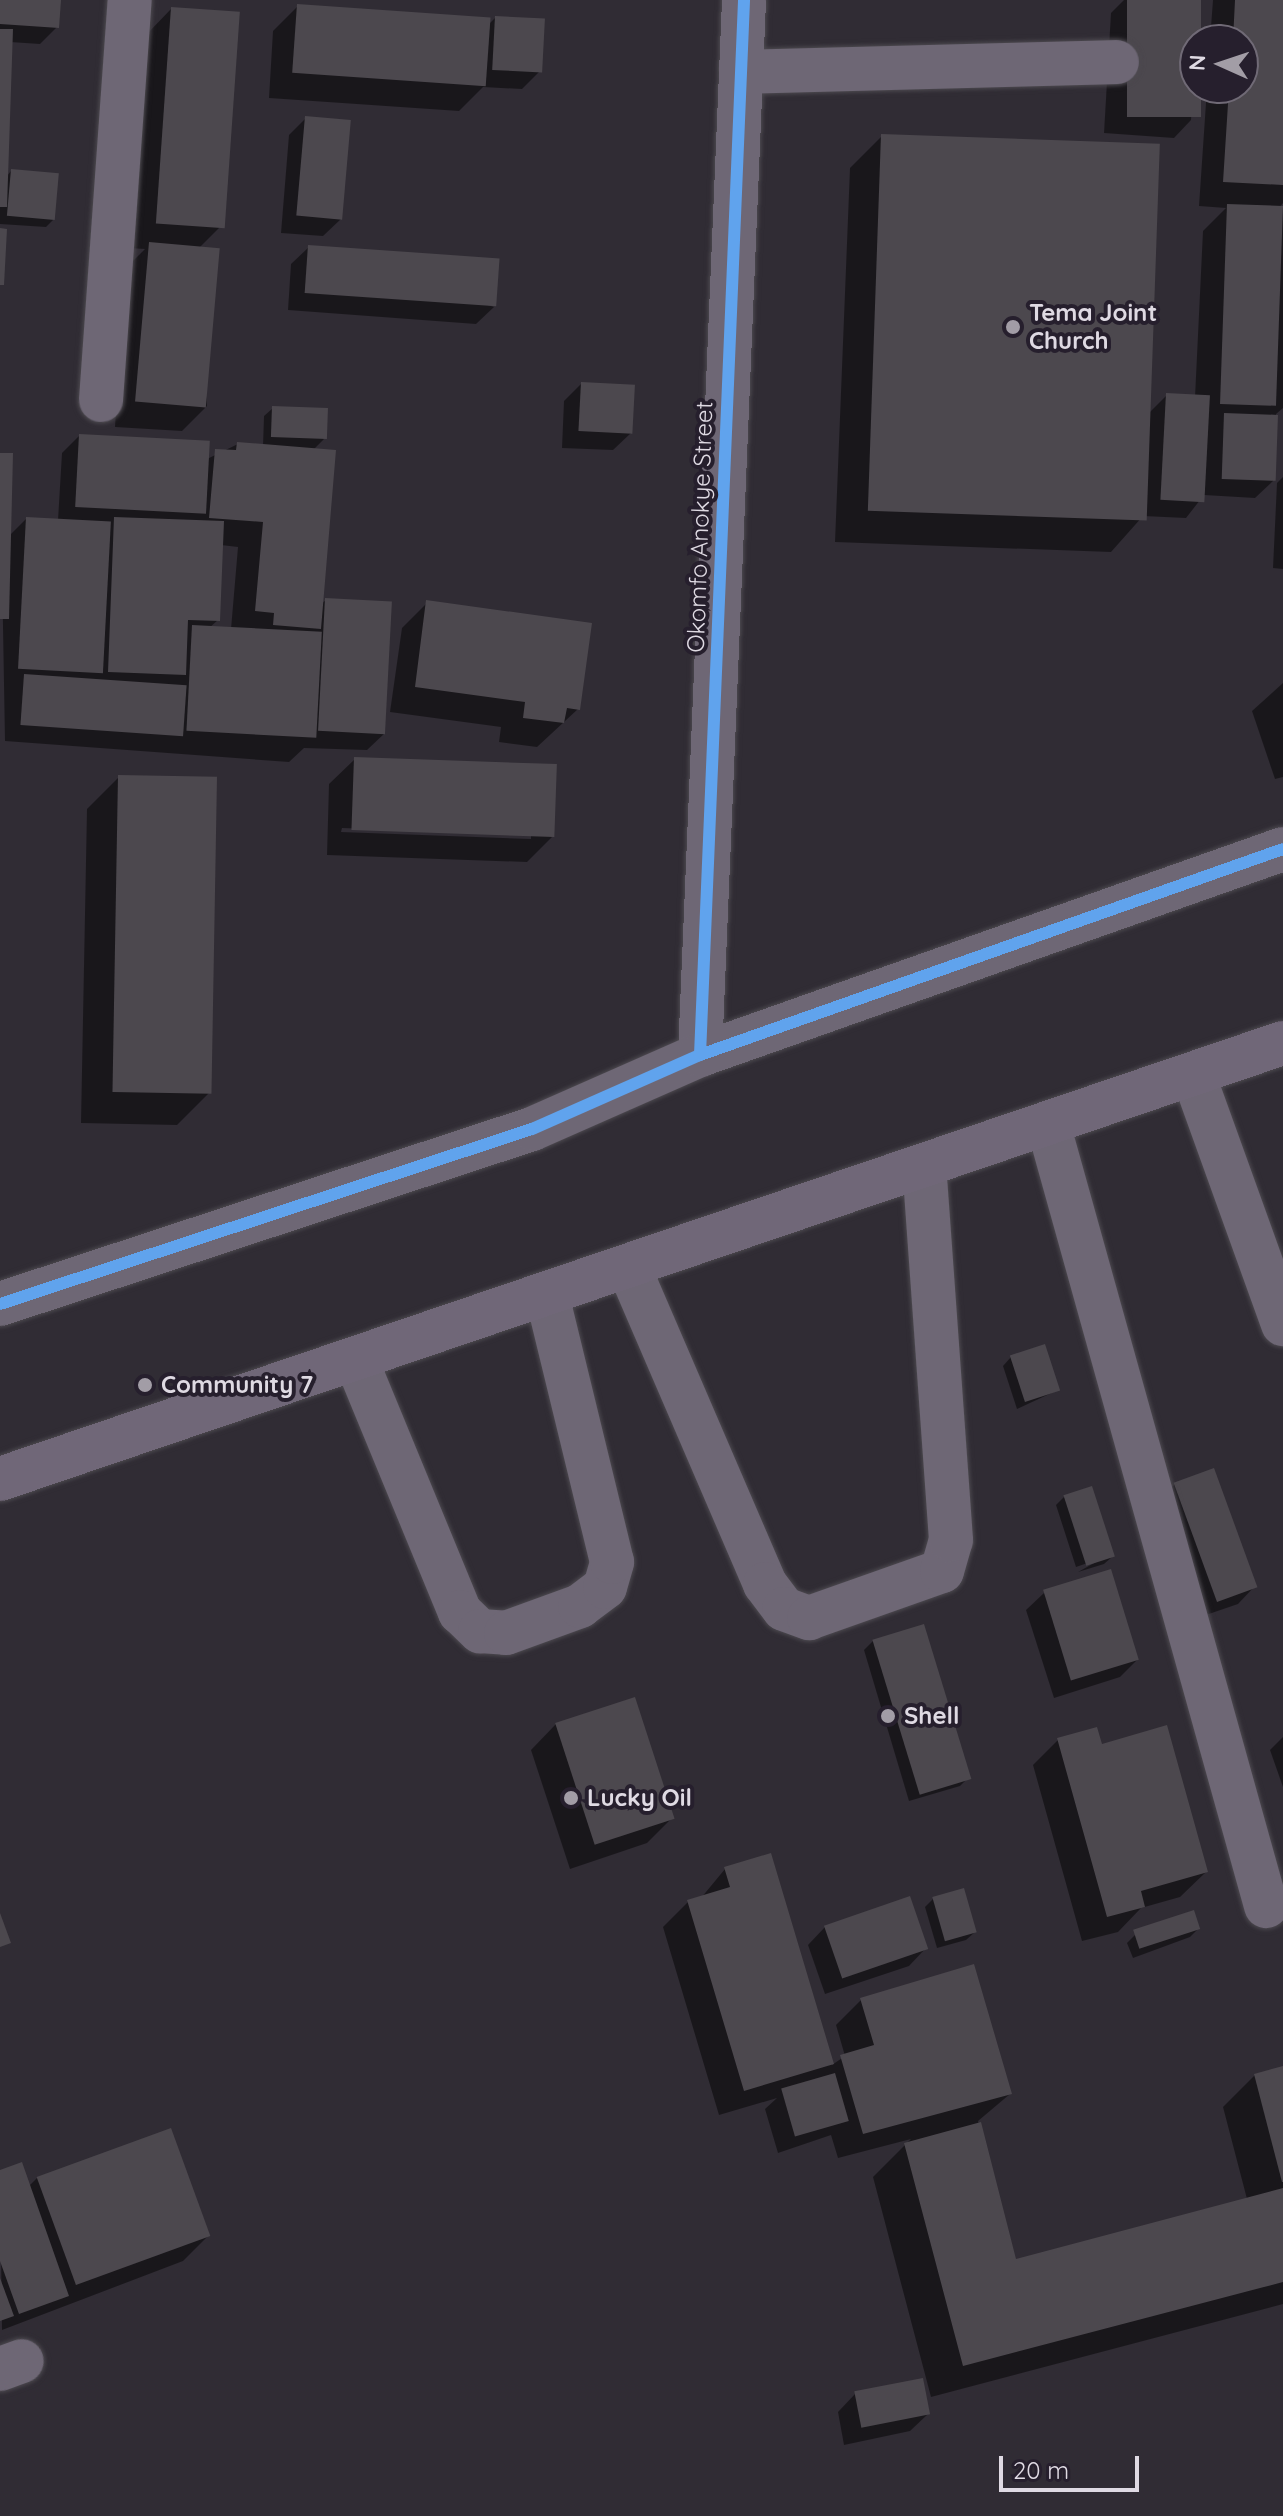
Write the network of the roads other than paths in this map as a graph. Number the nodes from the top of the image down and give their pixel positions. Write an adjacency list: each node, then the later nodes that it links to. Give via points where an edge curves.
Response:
1 (130, 0): 5 (street)
2 (744, 0): 4 (street, Okomfo Anokye Street)
3 (1117, 62): 4 (street)
4 (741, 72): 8 (street, Okomfo Anokye Street)
5 (101, 400)
6 (1283, 849): 8 (street)
7 (1283, 1043): 9 (main road)
8 (700, 1055): 14 (street, via 532,1129)
9 (1193, 1074): 10 (main road); 15 (street)
10 (1048, 1124): 11 (main road); 18 (street)
11 (924, 1166): 12 (main road); 12 (street, via 951,1540 942,1571 809,1618 784,1609 765,1584)
12 (629, 1268): 13 (main road)
13 (547, 1295): 16 (main road); 16 (street, via 612,1562 605,1587 580,1606 506,1633 480,1631 460,1612)
14 (0, 1304)
15 (1283, 1324)
16 (356, 1360): 17 (main road)
17 (0, 1479)
18 (1266, 1906)

